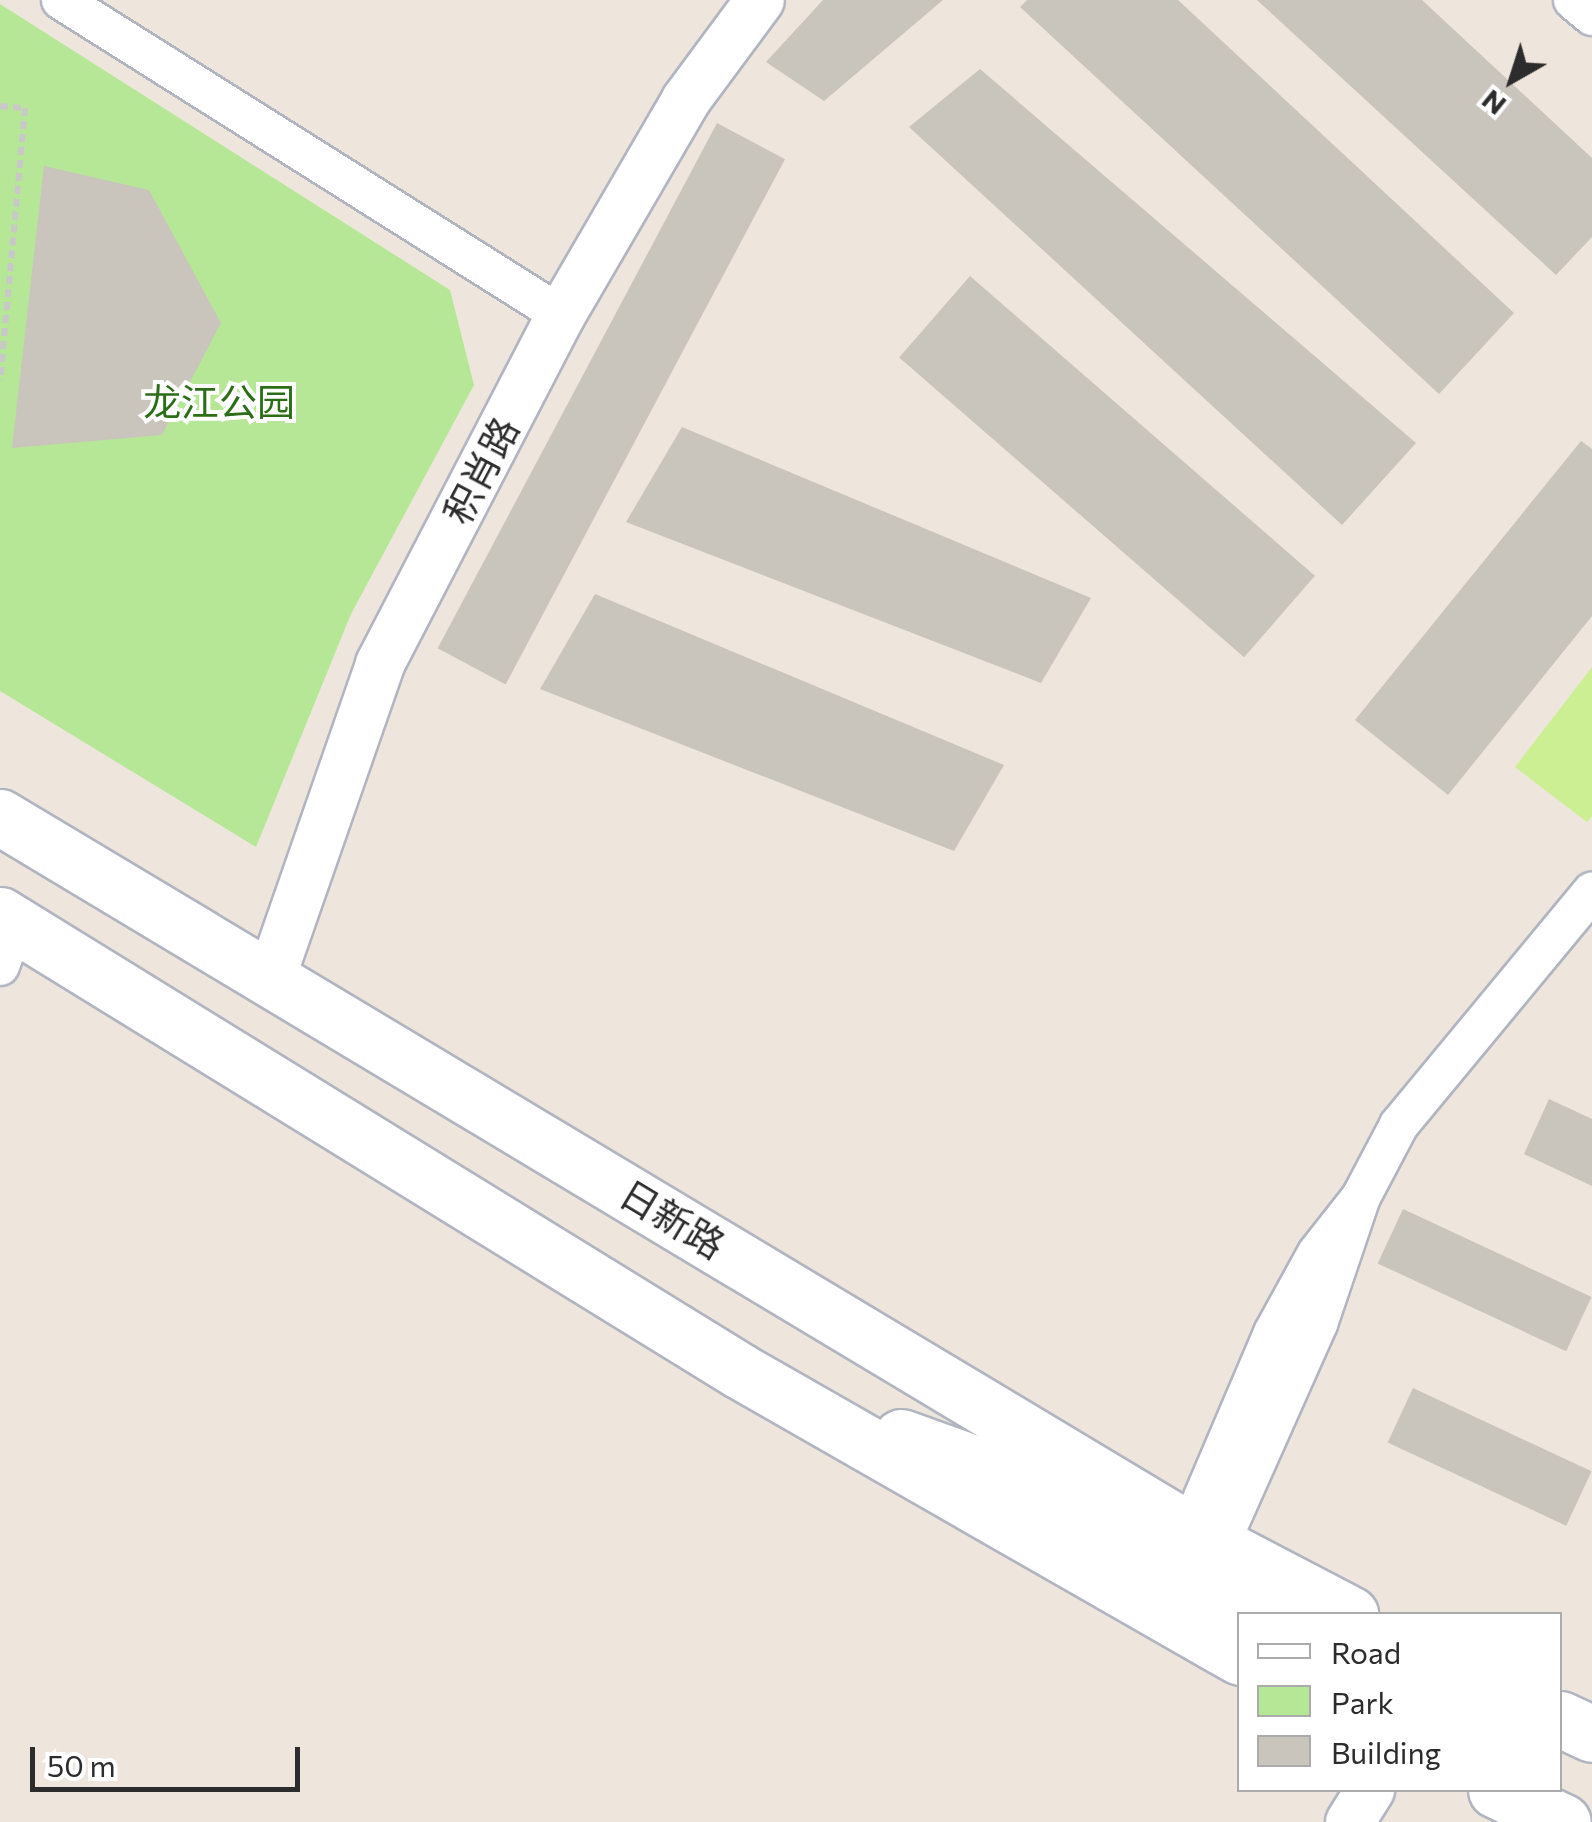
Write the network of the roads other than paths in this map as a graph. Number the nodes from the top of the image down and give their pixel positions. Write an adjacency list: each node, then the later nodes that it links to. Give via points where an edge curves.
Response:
1 (61, 0): 5 (street)
2 (760, 0): 5 (street, 积肖路, via 686,100)
3 (1573, 0): 4 (street)
4 (1592, 16)
5 (561, 315): 9 (street, 积肖路, via 380,664)
6 (0, 817): 9 (main road, 日新路)
7 (1592, 892): 11 (street, via 1399,1125 1361,1197 1318,1324)
8 (5, 935): 10 (main road)
9 (272, 975): 11 (main road, 日新路)
10 (776, 1392): 11 (main road, via 1021,1480 1235,1609 1252,1612 1266,1594); 13 (main road)
11 (1216, 1545): 12 (main road, 日新路)
12 (1346, 1612)
13 (1237, 1655)
14 (1562, 1720): 15 (main road)
15 (1592, 1734)
16 (1369, 1792): 18 (street)
17 (1500, 1792): 19 (main road)
18 (1350, 1822)
19 (1563, 1822)

